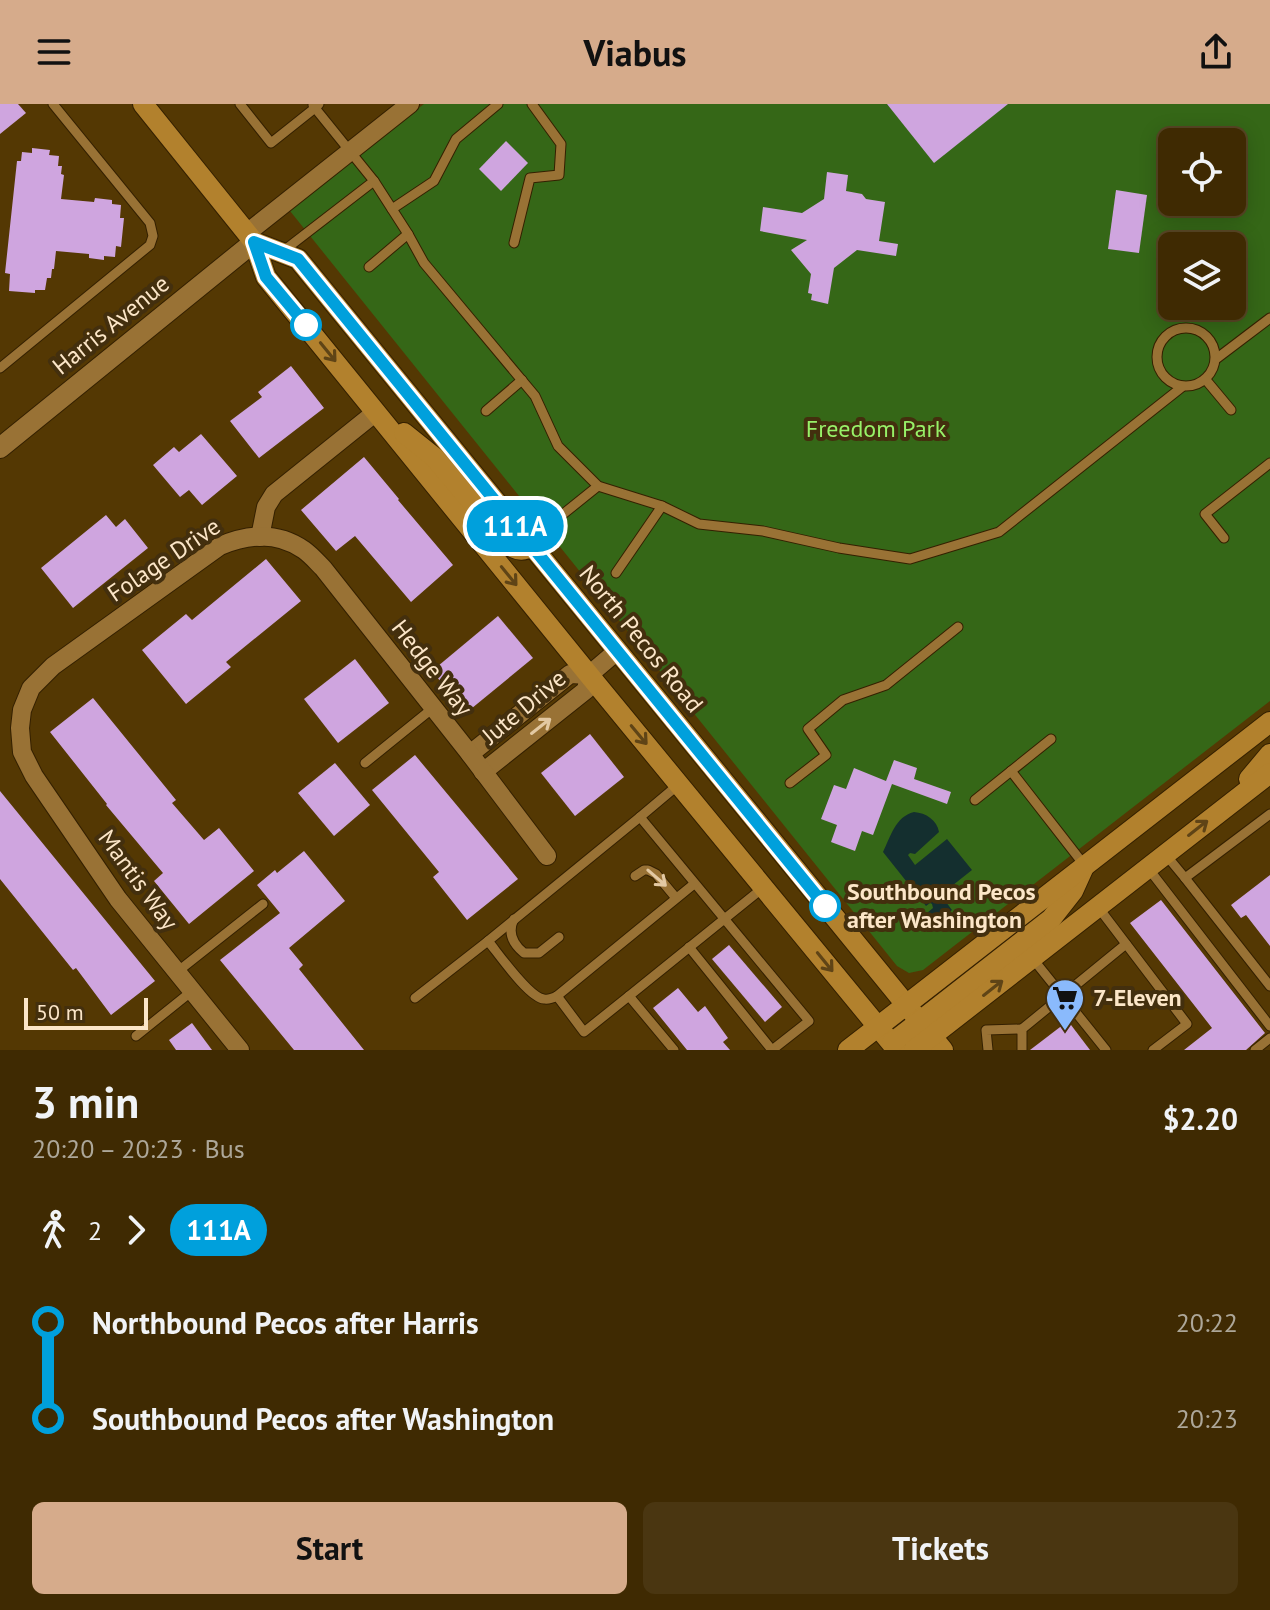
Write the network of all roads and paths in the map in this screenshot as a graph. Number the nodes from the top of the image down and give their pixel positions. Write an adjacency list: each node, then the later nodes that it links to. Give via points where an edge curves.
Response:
1 (53, 104): 18 (lane, via 150,223 153,236 150,245)
2 (143, 104): 12 (main road)
3 (240, 104): 7 (lane, via 271,143)
4 (410, 104): 8 (street, Harris Avenue)
5 (498, 104): 10 (lane, via 456,139 434,181)
6 (532, 104): 13 (lane, via 561,144 559,175 530,178)
7 (315, 105): 8 (lane)
8 (350, 151): 9 (lane); 12 (street, Harris Avenue)
9 (374, 181): 10 (lane); 14 (lane)
10 (392, 209): 11 (lane)
11 (408, 234): 15 (lane); 19 (lane, via 424,263)
12 (250, 238): 14 (main road, North Pecos Road); 24 (main road, one-way to 24, via 266,277); 25 (street, Harris Avenue)
13 (514, 243)
14 (282, 252): 31 (main road, North Pecos Road, via 298,259)
15 (369, 267)
16 (1270, 318): 17 (lane)
17 (1216, 359): 20 (lane); 21 (lane, via 1204,333 1185,328 1167,335 1157,351 1159,370)
18 (0, 368)
19 (522, 380): 23 (lane); 27 (lane, via 558,446)
20 (1206, 380): 21 (lane); 22 (lane)
21 (1182, 387): 28 (lane, via 999,532 910,559 699,524)
22 (1231, 410)
23 (486, 411)
24 (376, 412): 29 (street, Folage Drive, via 274,494); 31 (main road, via 434,457 508,545 518,550); 35 (main road, one-way to 35)
25 (0, 448)
26 (1270, 463): 30 (lane, via 1205,514)
27 (598, 486): 28 (lane); 31 (lane, via 542,531)
28 (662, 506): 32 (lane)
29 (260, 537): 36 (street, Hedge Way, via 304,550 323,568); 38 (street, Folage Drive, via 241,537 220,546 53,666 31,688)
30 (1224, 538)
31 (532, 546): 34 (main road, North Pecos Road)
32 (616, 573)
33 (958, 627): 46 (lane, via 886,685 843,700 808,729 826,755)
34 (617, 651): 35 (street, Jute Drive); 77 (main road, North Pecos Road)
35 (589, 675): 40 (street, Jute Drive, via 570,674); 44 (street, Jute Drive, one-way to 35, via 586,690); 47 (main road, one-way to 47)
36 (433, 708): 40 (street, Hedge Way); 42 (lane)
37 (1270, 722): 54 (main road)
38 (20, 728): 70 (street, Mantis Way, via 22,752 34,776 118,899)
39 (1051, 739): 43 (lane)
40 (470, 754): 44 (street, Hedge Way)
41 (1270, 754): 49 (main road)
42 (365, 763)
43 (1011, 771): 48 (lane); 54 (lane)
44 (483, 772): 53 (street, Hedge Way)
45 (1270, 773): 49 (main road)
46 (790, 783)
47 (680, 784): 51 (lane); 59 (main road)
48 (975, 800)
49 (1226, 807): 52 (main road, one-way to 49)
50 (1270, 814): 57 (lane)
51 (640, 817): 58 (lane); 63 (lane)
52 (1165, 854): 55 (main road); 57 (lane)
53 (547, 856)
54 (1085, 866): 77 (main road); 82 (main road, via 1051,919)
55 (1148, 868): 62 (main road); 79 (lane)
56 (635, 876): 60 (lane, one-way to 60, via 653,871)
57 (1185, 878): 71 (lane)
58 (694, 884): 60 (lane); 64 (lane)
59 (764, 887): 64 (lane); 78 (main road, one-way to 78)
60 (676, 898): 73 (lane)
61 (263, 904): 70 (lane)
62 (1098, 907): 67 (lane); 69 (main road)
63 (514, 919): 65 (lane, via 511,934 524,953 539,953); 66 (lane)
64 (724, 919): 68 (lane); 87 (lane, via 809,1021)
65 (559, 937)
66 (488, 941): 73 (lane, via 538,998); 76 (lane)
67 (1126, 944): 75 (lane); 93 (lane, via 1187,1024)
68 (689, 947): 74 (lane); 87 (lane)
69 (1032, 958): 75 (lane); 82 (main road, one-way to 69)
70 (177, 972): 72 (street, Mantis Way)
71 (1270, 986)
72 (192, 991): 81 (lane); 85 (street, Mantis Way)
73 (557, 996): 74 (lane, via 584,1032)
74 (629, 996): 86 (lane)
75 (1063, 996): 80 (lane); 92 (lane)
76 (415, 998)
77 (905, 1004): 78 (main road); 82 (main road, North Pecos Road)
78 (878, 1026): 84 (main road); 88 (main road)
79 (1270, 1026)
80 (1022, 1029): 90 (lane, via 986,1030); 91 (lane)
81 (136, 1036)
82 (931, 1036): 84 (main road); 89 (main road)
83 (1270, 1038): 94 (lane)
84 (894, 1046)
85 (240, 1050)
86 (674, 1050)
87 (772, 1050)
88 (848, 1050)
89 (914, 1050)
90 (988, 1050)
91 (1022, 1050)
92 (1106, 1050)
93 (1153, 1050)
94 (1255, 1050)

